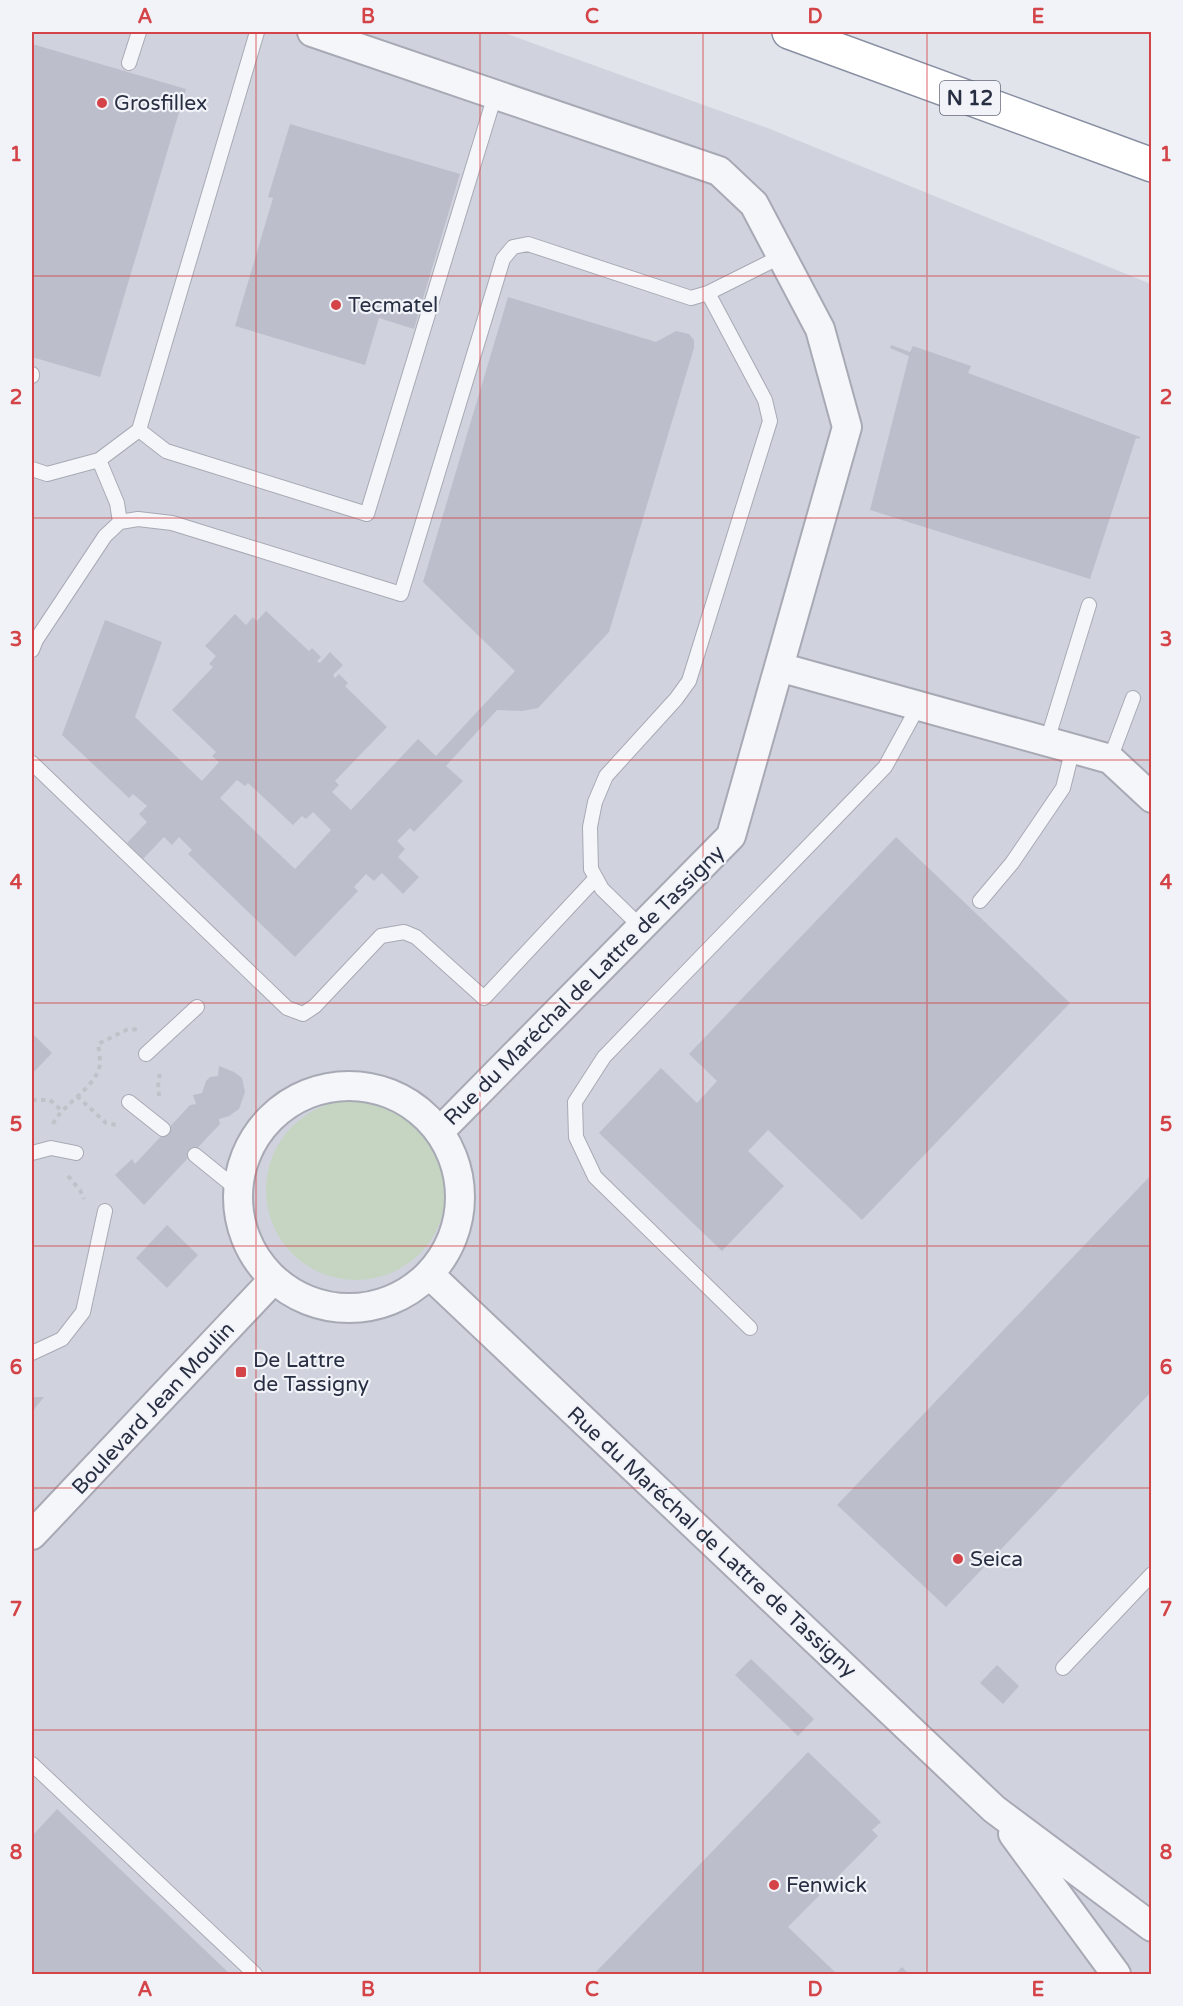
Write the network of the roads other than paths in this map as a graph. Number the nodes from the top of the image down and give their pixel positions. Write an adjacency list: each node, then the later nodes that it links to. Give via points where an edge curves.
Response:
1 (139, 32): 5 (lane)
2 (257, 32): 10 (lane)
3 (312, 32): 6 (street, Rue du Maréchal de Lattre de Tassigny)
4 (789, 32): 7 (highway, N 12)
5 (129, 63)
6 (495, 95): 8 (street, Rue du Maréchal de Lattre de Tassigny, via 719,171 754,204); 10 (lane, via 367,514 166,451)
7 (1152, 165)
8 (782, 256): 9 (lane); 16 (street, Rue du Maréchal de Lattre de Tassigny, via 820,328 847,427)
9 (708, 293): 13 (lane, via 691,298 528,244 513,247 503,259 401,594 172,523 138,519); 23 (lane, via 765,400 770,421 689,681 606,776 596,802 590,827 591,869)
10 (139, 430): 11 (lane)
11 (99, 460): 12 (lane, via 47,474); 13 (lane, via 117,503)
12 (32, 469)
13 (120, 522): 15 (lane, via 105,536)
14 (1089, 605): 19 (lane)
15 (32, 650)
16 (779, 667): 18 (street); 25 (street, Rue du Maréchal de Lattre de Tassigny, via 731,836)
17 (1133, 698): 20 (lane)
18 (919, 705): 19 (street); 38 (lane, via 885,767 604,1057 574,1102 576,1137 595,1177)
19 (1060, 744): 20 (street); 24 (lane, via 1063,788 1012,863)
20 (1110, 759): 22 (street)
21 (32, 763): 23 (lane, via 287,1008 303,1014 381,936 404,932 416,937 484,998)
22 (1152, 798)
23 (596, 878): 25 (lane, via 602,890)
24 (980, 901)
25 (641, 927): 30 (street, Rue du Maréchal de Lattre de Tassigny)
26 (197, 1006): 27 (lane)
27 (146, 1054)
28 (129, 1101): 29 (lane)
29 (163, 1129)
30 (440, 1131): 34 (street, via 417,1108 388,1092 357,1086 324,1088 294,1100 266,1122 246,1154); 36 (street, via 455,1158 461,1189 459,1220 449,1250)
31 (32, 1153): 32 (lane, via 51,1148)
32 (76, 1153)
33 (195, 1155): 34 (lane)
34 (237, 1189): 37 (street, via 240,1222 252,1254)
35 (105, 1211): 39 (lane, via 83,1312 62,1339)
36 (430, 1275): 37 (street, via 402,1296 370,1307 335,1308 302,1299); 44 (street, Rue du Maréchal de Lattre de Tassigny)
37 (273, 1280): 40 (street, Boulevard Jean Moulin)
38 (750, 1328)
39 (32, 1353)
40 (32, 1535)
41 (1152, 1574): 42 (lane)
42 (1063, 1668)
43 (32, 1764): 46 (lane)
44 (994, 1809): 45 (street, Rue du Maréchal de Lattre de Tassigny); 47 (street, Rue du Maréchal de Lattre de Tassigny)
45 (1152, 1927)
46 (255, 1974)
47 (1116, 1974)

